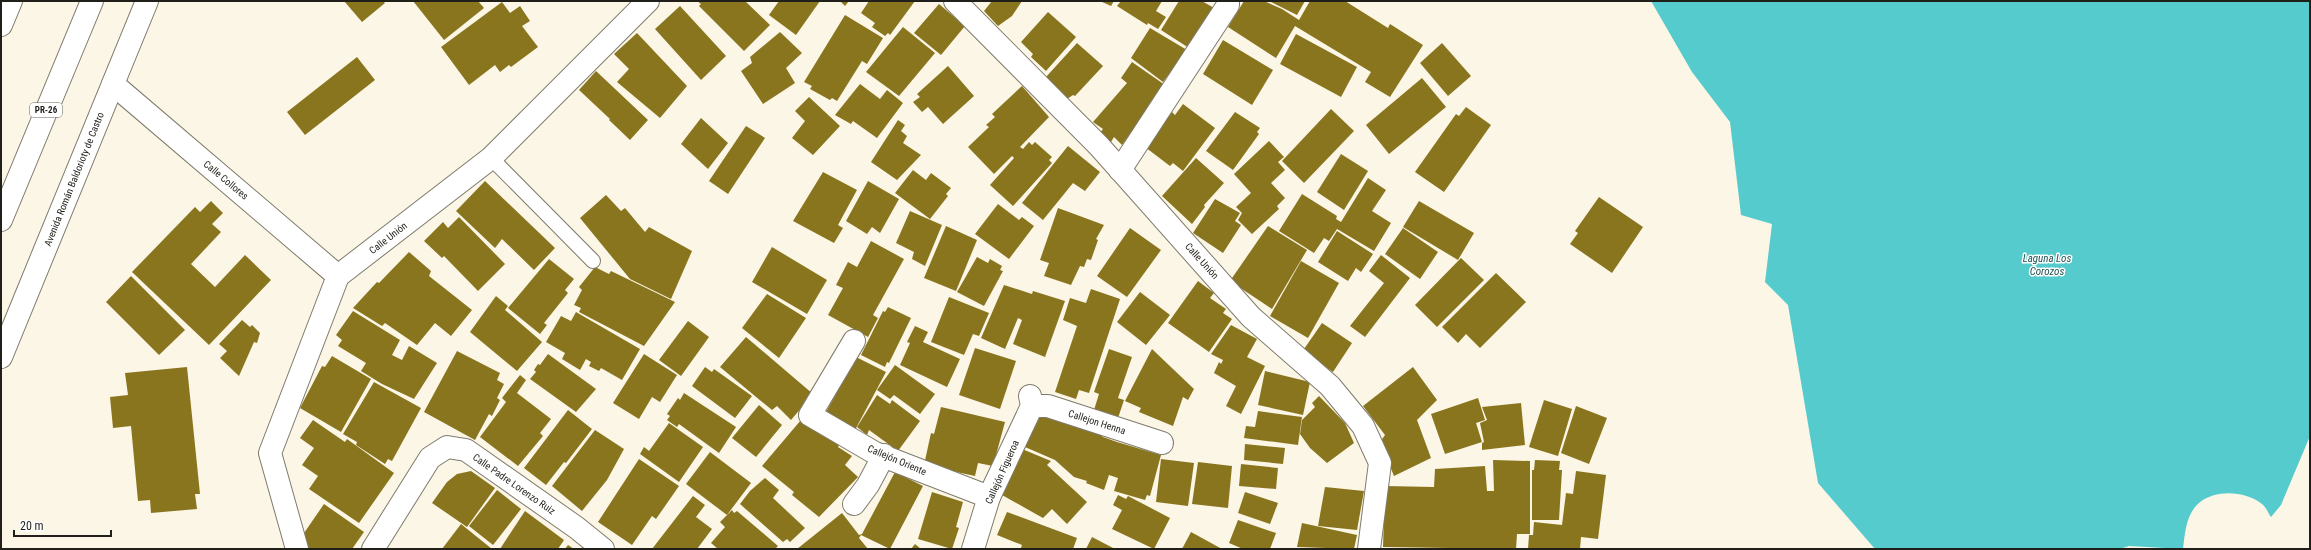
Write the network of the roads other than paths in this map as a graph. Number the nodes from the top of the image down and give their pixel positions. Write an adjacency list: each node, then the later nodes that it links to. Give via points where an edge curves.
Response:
1 (11, 1): 7 (main road)
2 (92, 1): 11 (main road, PR-26)
3 (147, 1): 8 (main road, Avenida Román Baldorioty de Castro)
4 (648, 1): 9 (main road, Calle Unión)
5 (955, 1): 10 (main road, Calle Unión)
6 (1228, 1): 10 (main road, via 1224,12)
7 (1, 25)
8 (113, 84): 13 (main road, Calle Collores); 15 (main road, Avenida Román Baldorioty de Castro)
9 (491, 158): 12 (lane); 13 (main road, Calle Unión)
10 (1120, 170): 25 (main road, Calle Unión, via 1251,317 1330,386 1363,426 1380,463)
11 (1, 220)
12 (593, 261)
13 (338, 276): 21 (main road, via 270,453)
14 (854, 341): 18 (main road, Callejón Oriente, via 810,415)
15 (1, 357)
16 (1031, 401): 17 (main road, Callejon Henna); 19 (main road, Callejón Figueroa)
17 (1162, 443)
18 (884, 455): 19 (main road, Callejón Oriente); 20 (main road, via 868,485)
19 (989, 497): 24 (main road, Callejón Figueroa)
20 (854, 504)
21 (297, 549)
22 (373, 549): 23 (main road, Calle Padre Lorenzo Ruiz, via 430,458 447,447 466,450)
23 (603, 549)
24 (973, 549)
25 (1369, 549)

